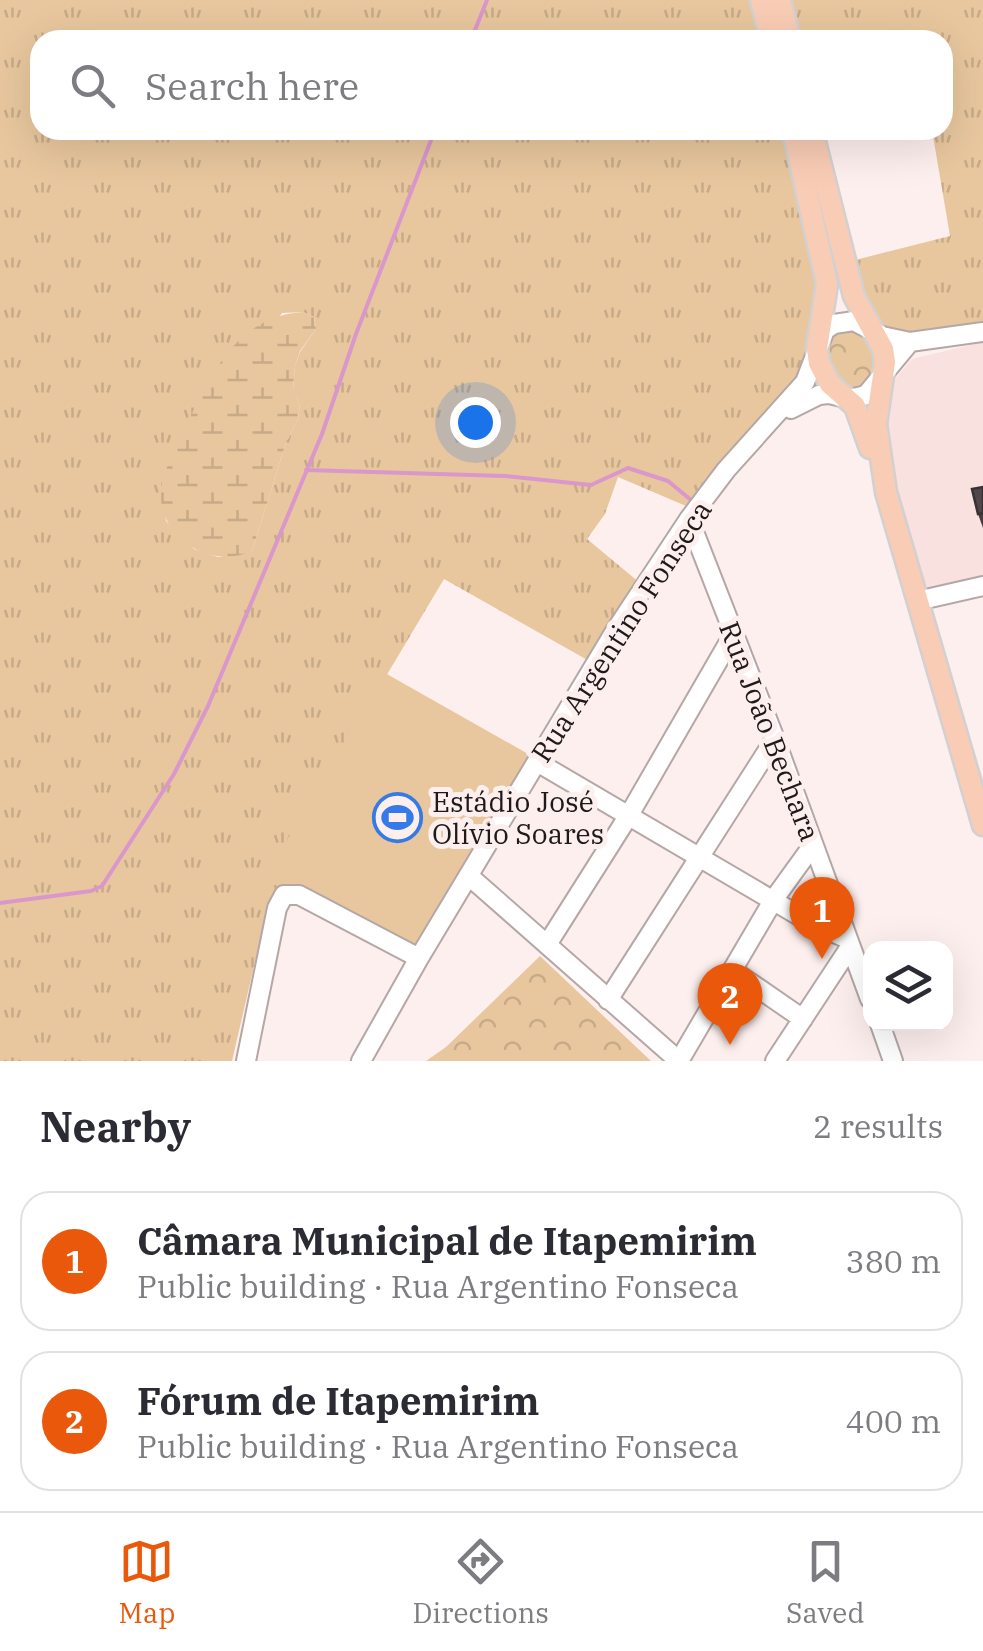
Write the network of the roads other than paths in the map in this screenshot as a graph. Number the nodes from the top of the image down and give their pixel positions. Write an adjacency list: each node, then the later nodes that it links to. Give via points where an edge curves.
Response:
1 (761, 0): 3 (main road)
2 (780, 0): 4 (main road)
3 (768, 30)
4 (788, 30)
5 (795, 140): 10 (main road, via 828,284)
6 (815, 140): 7 (main road, via 854,296)
7 (873, 331): 9 (street); 10 (street, via 854,321 834,324); 11 (main road, via 885,356)
8 (983, 332): 9 (street)
9 (910, 342): 11 (street)
10 (816, 349): 12 (main road, via 825,378); 13 (street, via 805,382)
11 (882, 378): 12 (street, via 869,393); 14 (main road, via 876,424)
12 (850, 399): 13 (street, via 819,395); 14 (main road)
13 (774, 420): 15 (street, Rua Argentino Fonseca)
14 (886, 492): 17 (main road)
15 (689, 519): 18 (street, Rua João Bechara); 20 (street, Rua Argentino Fonseca)
16 (983, 586): 17 (street)
17 (917, 601): 22 (main road)
18 (733, 634): 19 (street, Rua João Bechara); 21 (street)
19 (776, 739): 23 (street, Rua João Bechara); 24 (street)
20 (537, 762): 21 (street); 25 (street, Rua Argentino Fonseca)
21 (630, 815): 24 (street); 27 (street)
22 (983, 826)
23 (813, 845): 26 (street); 28 (street, Rua João Bechara)
24 (700, 857): 26 (street); 32 (street)
25 (469, 876): 27 (street); 29 (street, Rua Argentino Fonseca)
26 (774, 899): 28 (street); 30 (street)
27 (548, 943): 32 (street)
28 (849, 943): 31 (street, Rua João Bechara); 33 (street)
29 (419, 958): 35 (street, via 299,896 284,895); 36 (street, Rua Argentino Fonseca)
30 (732, 970): 33 (street); 37 (street)
31 (863, 980)
32 (608, 1000): 37 (street)
33 (803, 1019): 38 (street)
34 (890, 1052): 39 (street)
35 (246, 1061)
36 (361, 1061)
37 (679, 1061)
38 (775, 1061)
39 (876, 1061)

